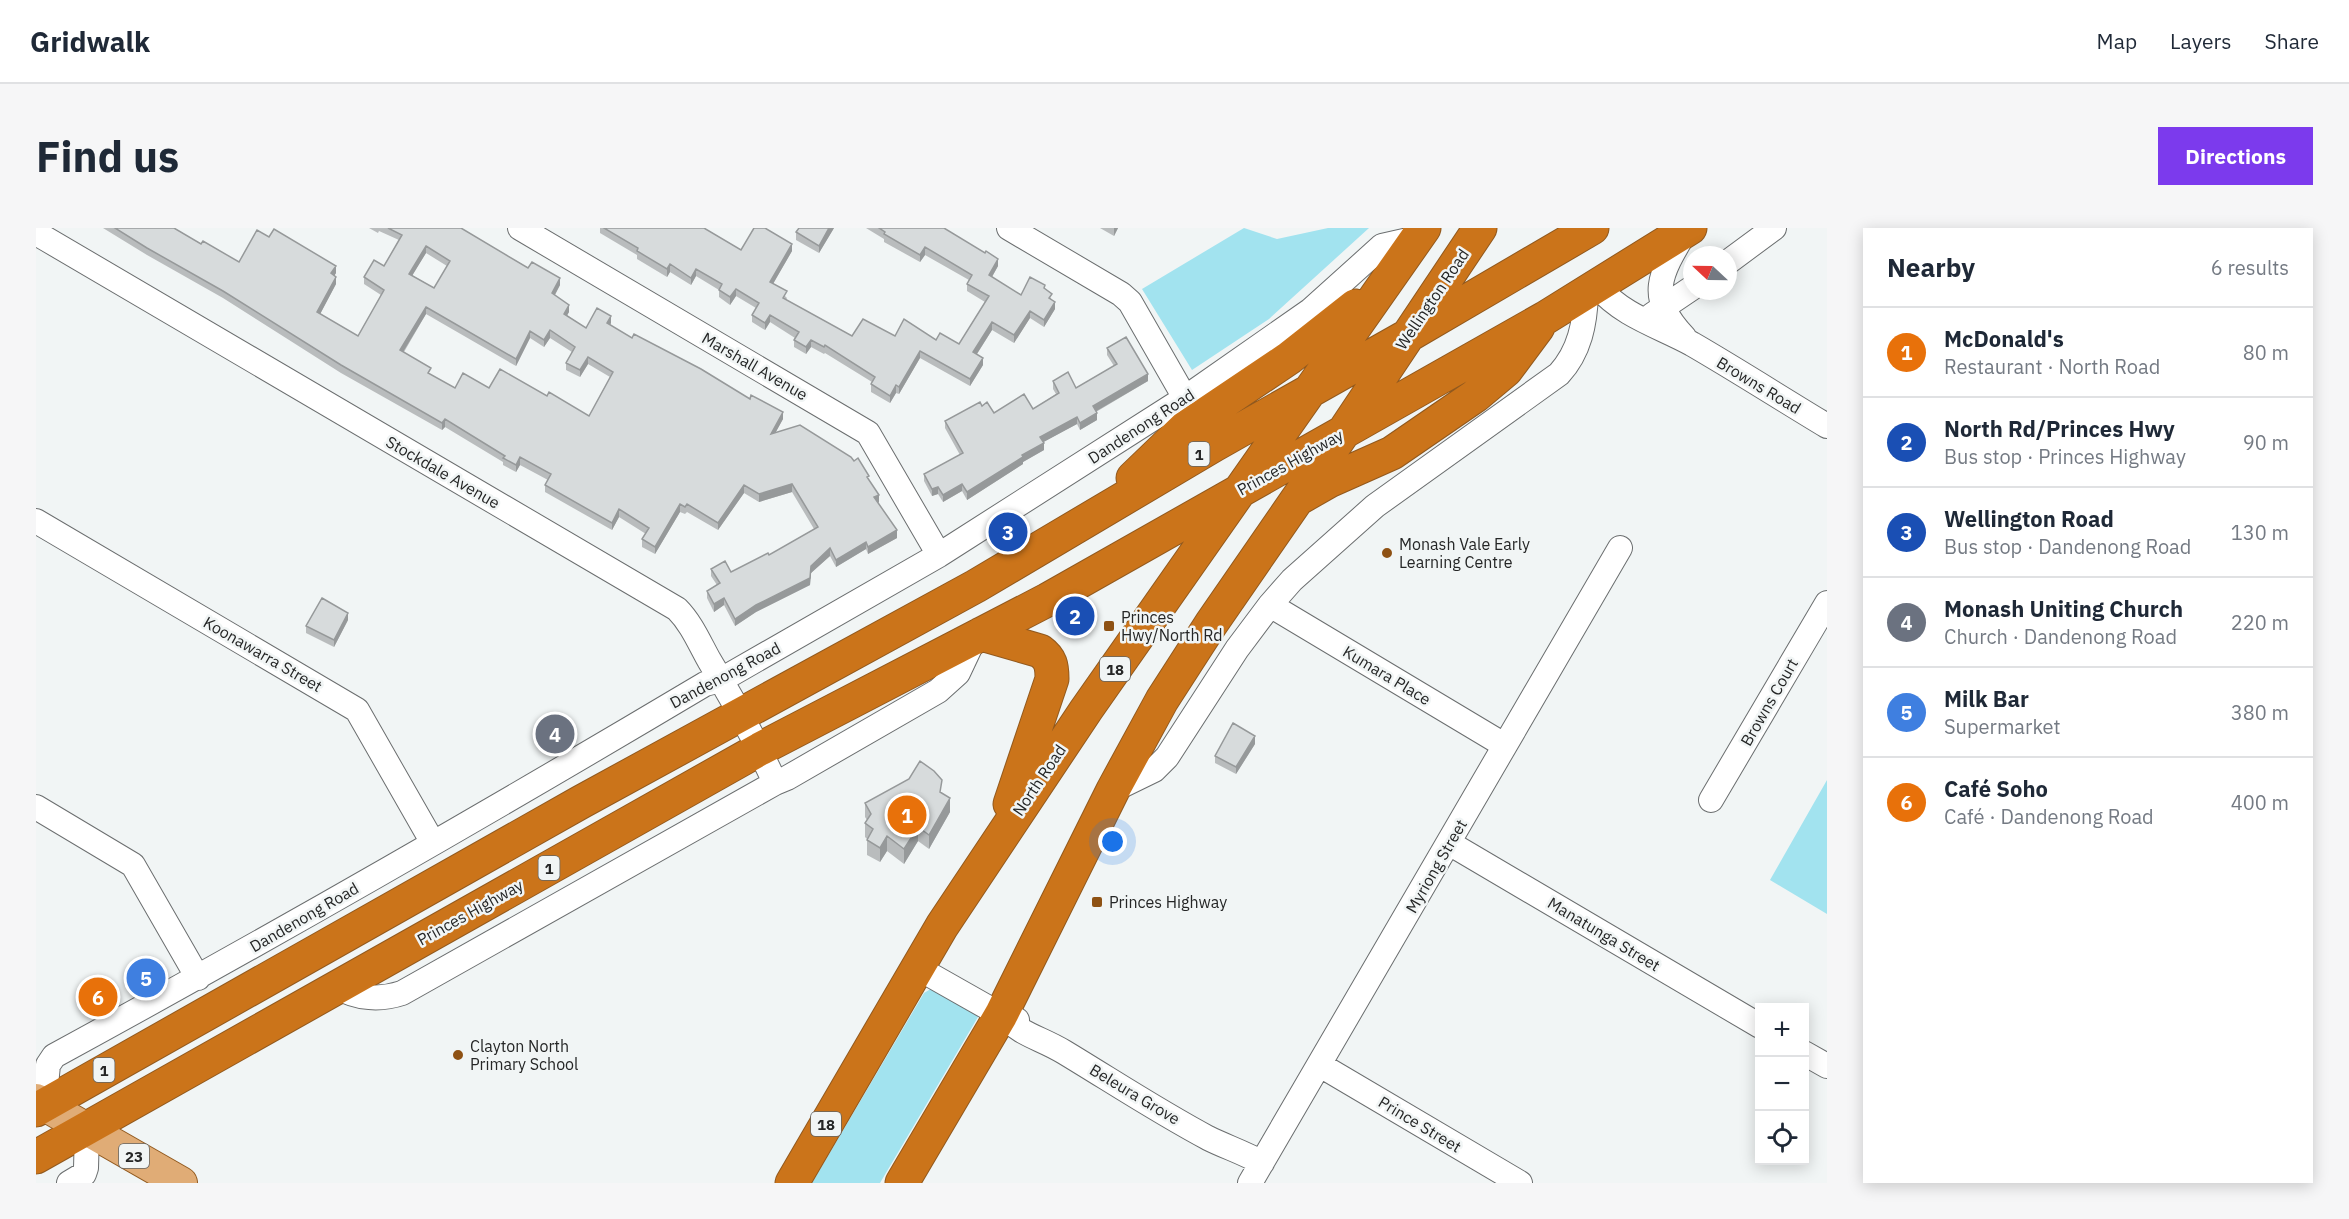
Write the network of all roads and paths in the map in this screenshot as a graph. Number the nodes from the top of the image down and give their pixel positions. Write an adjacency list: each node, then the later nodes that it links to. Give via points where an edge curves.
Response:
1 (520, 228): 27 (street, Marshall Avenue, via 868,433)
2 (1009, 228): 19 (street, via 1130,302)
3 (1480, 228): 16 (highway, Wellington Road)
4 (1592, 228): 16 (highway, 1)
5 (1774, 228): 9 (street)
6 (1688, 229): 11 (highway, 1); 13 (street, via 1662,277)
7 (36, 232): 31 (street, Stockdale Avenue, via 676,609)
8 (1420, 233): 10 (highway, 18); 19 (street, Dandenong Road, via 1376,250 1311,310)
9 (1737, 255)
10 (1391, 274): 18 (highway, 18); 24 (highway, via 1322,334 1185,428)
11 (1592, 290): 14 (street, Browns Road); 15 (highway, Princes Highway / 1); 29 (street, via 1577,346 1559,374 1375,506 1328,546)
12 (1683, 295): 13 (street)
13 (1663, 309): 14 (street, via 1646,316); 17 (street, Browns Road)
14 (1632, 314): 17 (street, Browns Road)
15 (1545, 318): 21 (highway, Princes Highway / 1); 23 (highway, via 1506,370 1482,391 1392,453)
16 (1408, 335): 18 (highway, 1); 21 (highway, Wellington Road)
17 (1690, 344): 20 (street, Browns Road)
18 (1308, 392): 22 (highway, North Road / 18); 24 (highway, 1)
19 (1185, 398): 27 (street, Dandenong Road)
20 (1827, 426)
21 (1345, 430): 22 (highway, Princes Highway / 1); 23 (highway)
22 (1238, 491): 30 (highway, Princes Highway / 1); 41 (highway, North Road / 18)
23 (1298, 498): 36 (highway, via 1184,664)
24 (1091, 518): 32 (highway, 1, via 939,607)
25 (36, 521): 39 (street, Koonawarra Street, via 357,710)
26 (1620, 548): 33 (street, Myriong Street)
27 (939, 555): 31 (street, Dandenong Road)
28 (1827, 603): 37 (street, Browns Court)
29 (1270, 605): 33 (street, Kumara Place); 36 (street, via 1167,757 1154,770)
30 (978, 636): 34 (highway, Princes Highway / 1); 35 (street, via 961,669 942,689); 41 (highway, via 1040,651 1052,664 1052,679)
31 (721, 680): 32 (street, Stockdale Avenue); 39 (street, Dandenong Road, via 705,684)
32 (740, 713): 34 (street, Stockdale Avenue); 50 (highway, 1)
33 (1504, 745): 40 (street, Myriong Street)
34 (760, 749): 35 (street, Stockdale Avenue); 44 (highway, Princes Highway / 1)
35 (775, 783): 44 (street, via 402,993 352,996)
36 (1113, 790): 45 (highway)
37 (1710, 800)
38 (36, 807): 43 (street, via 133,866)
39 (433, 843): 43 (street, Dandenong Road)
40 (1449, 843): 46 (street, Manatunga Street); 48 (street, Myriong Street)
41 (994, 848): 42 (highway, North Road / 18)
42 (918, 968): 45 (street, Beleura Grove); 56 (highway, North Road / 18)
43 (198, 978): 50 (street, Dandenong Road, via 54,1056 48,1065)
44 (338, 987): 51 (highway, Princes Highway / 1)
45 (1001, 1015): 53 (street, Beleura Grove, via 1033,1028 1060,1050 1209,1138); 57 (highway)
46 (1755, 1023)
47 (1809, 1056): 49 (street)
48 (1320, 1065): 53 (street, Myriong Street); 58 (street, Prince Street)
49 (1827, 1066)
50 (39, 1105): 51 (main road, 23)
51 (87, 1130): 52 (highway, Princes Highway / 1); 54 (street, via 84,1174); 55 (main road, 23)
52 (36, 1157)
53 (1256, 1173)
54 (69, 1183)
55 (181, 1183)
56 (792, 1183)
57 (902, 1183)
58 (1520, 1183)

